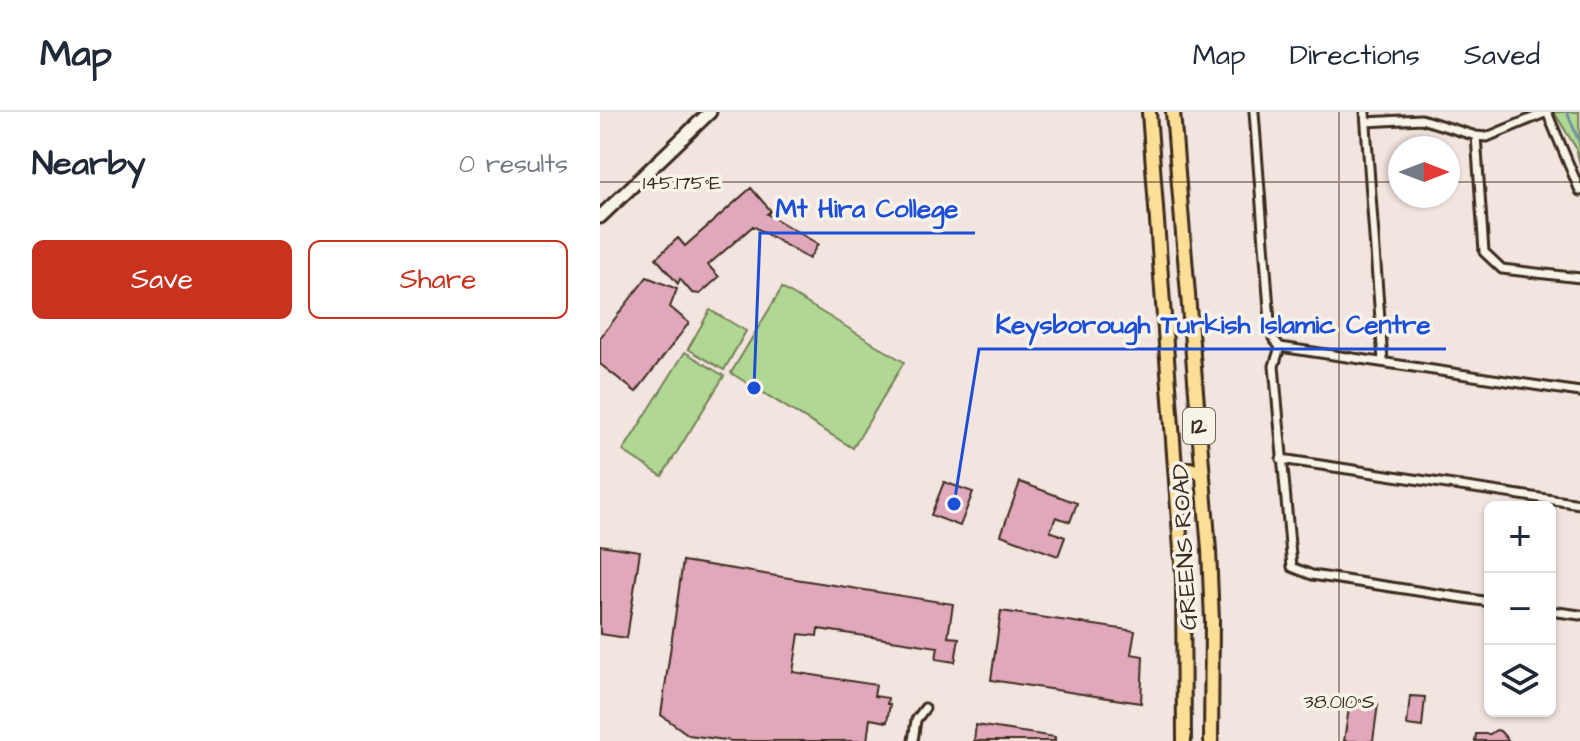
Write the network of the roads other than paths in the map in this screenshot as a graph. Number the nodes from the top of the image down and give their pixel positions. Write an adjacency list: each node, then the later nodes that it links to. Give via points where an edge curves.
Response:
1 (710, 112): 10 (main road)
2 (1149, 112): 17 (main road, GREENS ROAD / 12)
3 (1173, 112): 16 (main road, GREENS ROAD / 12)
4 (1254, 112): 12 (street, via 1270,322)
5 (1365, 112): 7 (street)
6 (1547, 112): 8 (street, via 1487,137); 9 (street)
7 (1366, 122): 8 (street, via 1421,119); 13 (street)
8 (1476, 136): 11 (street, via 1484,252 1502,269)
9 (1580, 191)
10 (600, 217)
11 (1580, 278)
12 (1280, 347): 13 (street); 15 (street, via 1274,366)
13 (1383, 361): 14 (street)
14 (1580, 392)
15 (1281, 459): 18 (street); 19 (street, via 1290,560 1297,570)
16 (1203, 473): 17 (main road, via 1190,469); 25 (main road, GREENS ROAD / 12, via 1212,621)
17 (1176, 476): 24 (main road, GREENS ROAD / 12)
18 (1580, 504)
19 (1484, 601)
20 (1556, 612): 21 (street)
21 (1580, 615)
22 (925, 708): 23 (street, via 916,720)
23 (913, 741)
24 (1184, 741)
25 (1211, 741)

